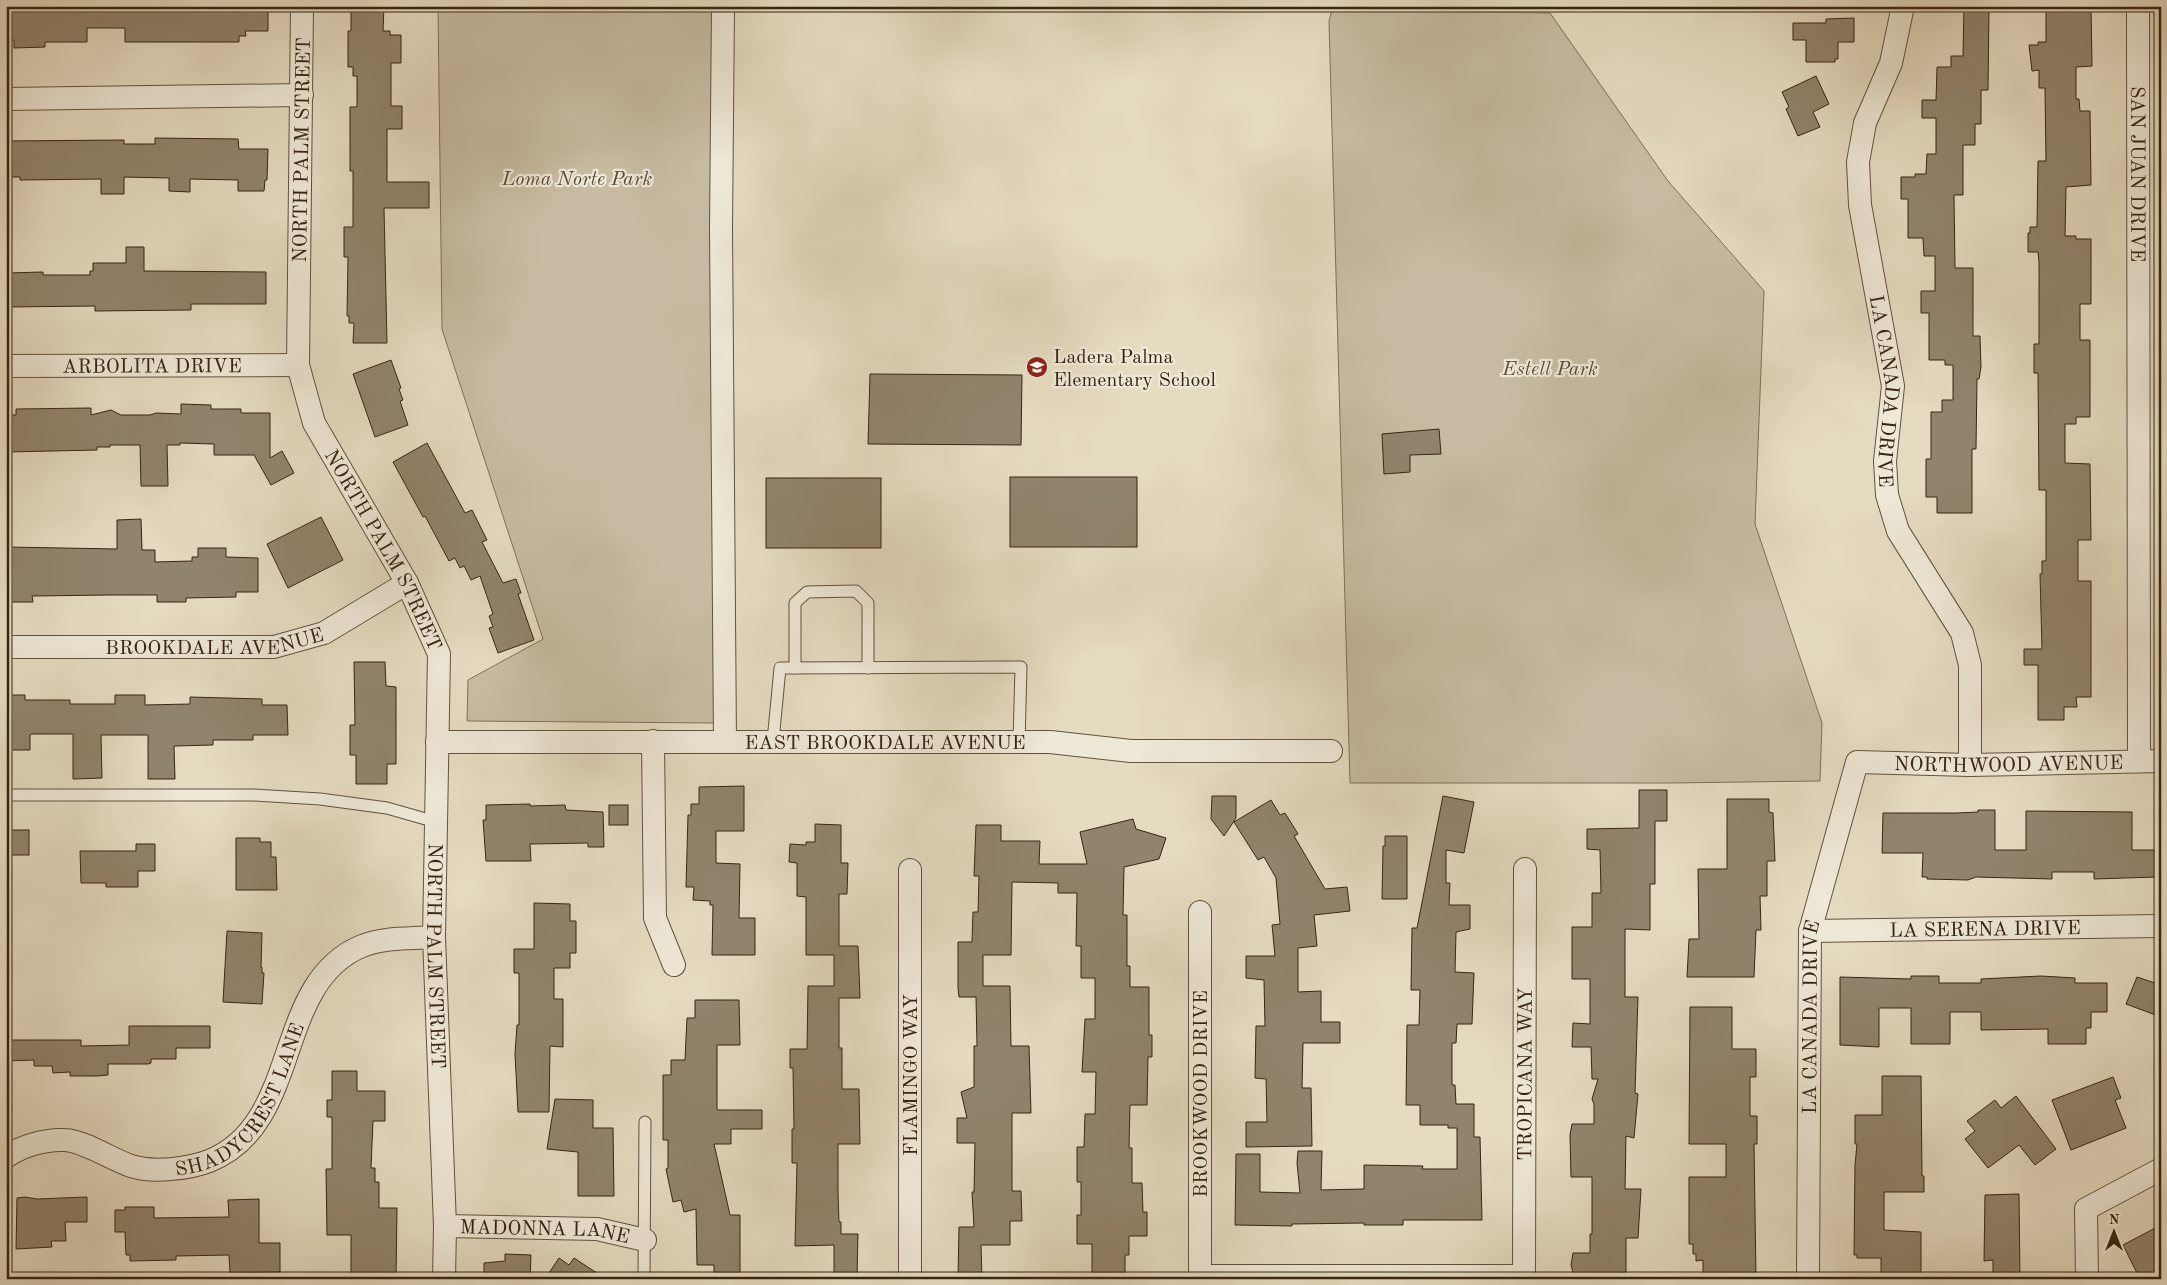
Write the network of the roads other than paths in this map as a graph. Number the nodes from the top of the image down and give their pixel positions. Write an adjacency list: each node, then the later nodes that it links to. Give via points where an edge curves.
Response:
1 (302, 6): 5 (street, NORTH PALM STREET)
2 (723, 6): 14 (street, via 721,229)
3 (1903, 6): 21 (street, LA CANADA DRIVE, via 1892,63 1865,123 1858,162 1860,205 1893,386 1885,460 1887,495 1898,531 1962,633 1970,665)
4 (2138, 6): 19 (street, SAN JUAN DRIVE)
5 (302, 95): 6 (street); 7 (street, NORTH PALM STREET)
6 (6, 99)
7 (298, 365): 8 (street, ARBOLITA DRIVE); 9 (street, NORTH PALM STREET, via 314,423)
8 (6, 366)
9 (407, 583): 10 (street, BROOKDALE AVENUE, via 324,633 274,647); 16 (street, NORTH PALM STREET, via 439,654)
10 (6, 647)
11 (795, 668): 12 (lane); 12 (lane, via 796,603 807,592 856,591 868,603); 15 (lane, via 780,668)
12 (868, 668): 17 (lane, via 1021,667)
13 (653, 740): 14 (street, EAST BROOKDALE AVENUE); 16 (street, EAST BROOKDALE AVENUE); 30 (street, via 655,918)
14 (725, 740): 15 (street, EAST BROOKDALE AVENUE)
15 (773, 741): 17 (street, EAST BROOKDALE AVENUE)
16 (437, 742): 23 (street, NORTH PALM STREET)
17 (1019, 742): 18 (street, EAST BROOKDALE AVENUE, via 1131,751)
18 (1331, 751)
19 (2150, 761): 21 (street, NORTHWOOD AVENUE)
20 (1857, 762): 21 (street, NORTHWOOD AVENUE); 28 (street, LA CANADA DRIVE)
21 (1970, 765)
22 (10, 795): 23 (lane, via 310,798 387,808)
23 (436, 822): 29 (street, NORTH PALM STREET)
24 (1525, 869): 36 (street, TROPICANA WAY)
25 (910, 870): 39 (street, FLAMINGO WAY)
26 (1200, 912): 36 (street, BROOKWOOD DRIVE, via 1200,1276)
27 (2161, 926): 28 (street, LA SERENA DRIVE)
28 (1810, 931): 40 (street, LA CANADA DRIVE)
29 (434, 937): 32 (street, SHADYCREST LANE, via 394,939 362,946 331,965 293,1034 263,1116 237,1144 210,1161 172,1170 133,1167 65,1140 33,1144); 34 (street, NORTH PALM STREET)
30 (674, 965)
31 (645, 1122): 35 (lane)
32 (6, 1157)
33 (2161, 1169): 41 (street, via 2086,1209)
34 (444, 1226): 35 (street, MADONNA LANE, via 597,1228); 37 (street, NORTH PALM STREET)
35 (645, 1240): 38 (lane)
36 (1524, 1277)
37 (444, 1279)
38 (644, 1279)
39 (910, 1279)
40 (1808, 1279)
41 (2087, 1279)

